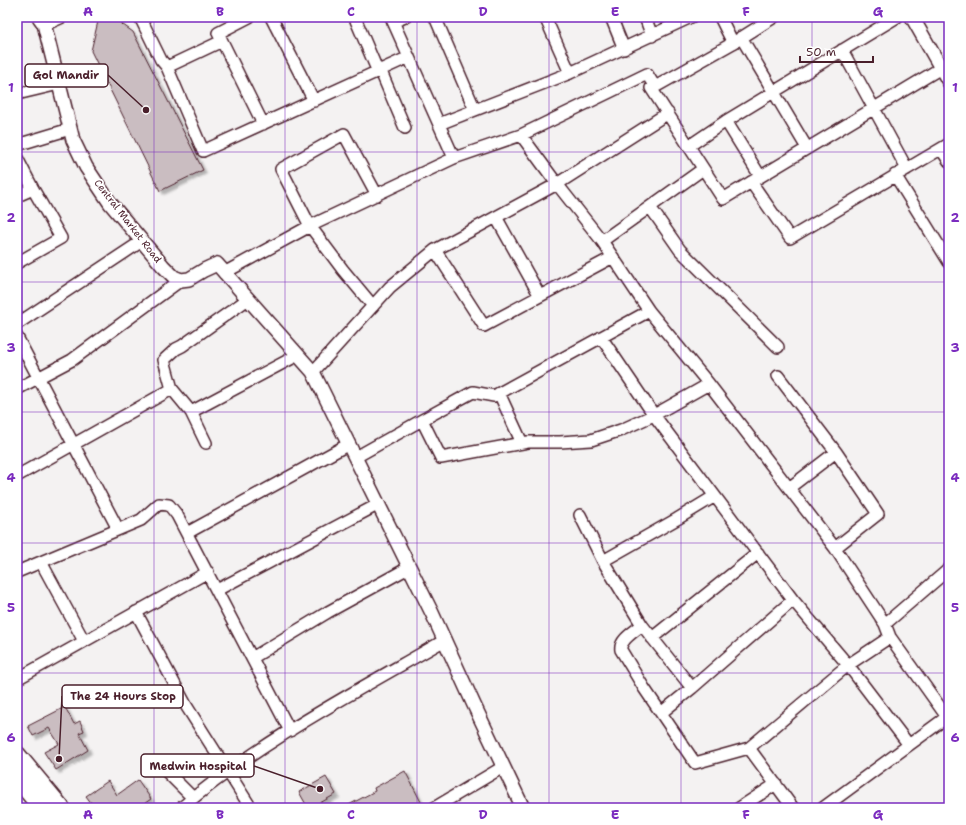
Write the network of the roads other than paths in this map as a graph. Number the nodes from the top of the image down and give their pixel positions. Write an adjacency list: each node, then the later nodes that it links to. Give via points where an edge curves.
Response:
1 (60, 17): 17 (street)
2 (140, 17): 24 (street)
3 (249, 17): 20 (street, via 218,33)
4 (271, 17): 33 (street)
5 (406, 17): 16 (street)
6 (435, 17): 35 (street)
7 (545, 17): 27 (street)
8 (611, 17): 21 (street)
9 (645, 17): 18 (street)
10 (691, 17): 18 (street)
11 (720, 17): 19 (street)
12 (774, 17): 19 (street)
13 (897, 17): 22 (street)
14 (912, 17): 25 (street)
15 (355, 18): 26 (street)
16 (392, 19): 23 (street)
17 (42, 20): 29 (street, Central Market Road)
18 (652, 36): 21 (street)
19 (737, 40): 30 (street); 31 (street)
20 (222, 41): 24 (street); 38 (street)
21 (624, 49): 27 (street)
22 (842, 50): 31 (street); 34 (street)
23 (409, 58): 26 (street); 39 (street)
24 (167, 67): 38 (street, via 203,151)
25 (941, 68): 28 (street); 34 (street)
26 (378, 72): 33 (street); 40 (street, via 382,74)
27 (570, 73): 35 (street)
28 (949, 82)
29 (59, 84): 32 (street); 41 (street, Central Market Road)
30 (655, 87): 36 (street, via 651,88); 42 (street, via 647,74)
31 (774, 92): 37 (street); 46 (street)
32 (17, 94)
33 (314, 101): 38 (street)
34 (873, 109): 46 (street); 51 (street)
35 (475, 110): 39 (street)
36 (668, 113): 44 (street); 54 (street)
37 (726, 121): 44 (street); 53 (street)
38 (263, 124)
39 (439, 124): 48 (street)
40 (405, 128)
41 (70, 129): 43 (street); 61 (street, Central Market Road, via 86,167 110,203)
42 (521, 135): 48 (street); 54 (street)
43 (17, 145)
44 (689, 146): 50 (street)
45 (945, 146): 49 (street); 51 (street)
46 (807, 148): 53 (street)
47 (17, 158): 55 (street)
48 (454, 158): 56 (street)
49 (949, 161)
50 (703, 169): 53 (street, via 723,199); 58 (street)
51 (907, 169): 52 (street)
52 (896, 176): 53 (street, via 790,238); 65 (street)
53 (756, 179)
54 (557, 184): 59 (street); 62 (street)
55 (33, 189): 57 (street); 66 (street, via 62,238)
56 (377, 195): 60 (street); 60 (street, via 344,134 281,169)
57 (17, 196)
58 (650, 207): 62 (street); 76 (street, via 680,250)
59 (496, 217): 63 (street); 69 (street)
60 (310, 226): 67 (street); 71 (street)
61 (142, 241): 68 (street, Central Market Road, via 163,266); 73 (street)
62 (602, 241): 64 (street)
63 (435, 250): 69 (street, via 484,326); 71 (street, via 390,287)
64 (613, 257): 69 (street); 72 (street)
65 (949, 262)
66 (17, 263)
67 (224, 273): 68 (street, via 217,264 189,279); 70 (street)
68 (181, 280): 80 (street, via 72,360)
69 (540, 296)
70 (248, 299): 77 (street); 83 (street, via 164,360)
71 (373, 306): 78 (street)
72 (649, 312): 75 (street); 81 (street)
73 (17, 324)
74 (17, 337): 80 (street)
75 (601, 337): 84 (street); 86 (street)
76 (778, 347)
77 (298, 355): 78 (street); 85 (street)
78 (313, 372): 90 (street)
79 (778, 376): 92 (street)
80 (38, 379): 82 (street); 91 (street)
81 (709, 384): 86 (street); 95 (street)
82 (17, 389)
83 (172, 389): 85 (street); 91 (street)
84 (499, 393): 87 (street, via 494,396 473,392); 89 (street)
85 (190, 412): 88 (street)
86 (654, 415): 89 (street, via 591,440); 96 (street)
87 (422, 420): 89 (street, via 441,458); 93 (street)
88 (206, 443)
89 (522, 443)
90 (349, 444): 93 (street); 100 (street)
91 (73, 445): 94 (street); 99 (street)
92 (836, 452): 95 (street); 101 (street, via 878,514)
93 (356, 457): 97 (street)
94 (17, 476)
95 (789, 488): 101 (street)
96 (715, 496): 102 (street); 103 (street)
97 (379, 504): 105 (street); 109 (street)
98 (580, 515): 103 (street)
99 (118, 528): 100 (street, via 141,520 160,504 169,505 178,515); 104 (street)
100 (187, 533): 108 (street)
101 (835, 548): 112 (street)
102 (758, 553): 110 (street); 115 (street)
103 (603, 561): 113 (street)
104 (41, 562): 107 (street); 117 (street)
105 (410, 567): 116 (street); 118 (street)
106 (949, 569): 112 (street)
107 (17, 572)
108 (208, 572): 109 (street); 111 (street)
109 (217, 590): 118 (street)
110 (793, 600): 119 (street); 121 (street)
111 (136, 612): 117 (street); 130 (street, via 187,707)
112 (885, 624): 114 (street)
113 (642, 625): 115 (street); 122 (street, via 623,641 620,647)
114 (890, 637): 119 (street); 123 (street)
115 (652, 638): 121 (street)
116 (445, 640): 124 (street); 129 (street)
117 (84, 641): 120 (street)
118 (252, 658): 124 (street)
119 (848, 665): 125 (street); 126 (street)
120 (17, 679)
121 (692, 688): 122 (street)
122 (661, 713): 126 (street, via 695,763)
123 (948, 718): 125 (street)
124 (290, 730): 130 (street)
125 (909, 745): 142 (street)
126 (749, 748): 132 (street)
127 (19, 760): 135 (main road)
128 (162, 767): 133 (street)
129 (503, 767): 138 (street); 139 (street)
130 (228, 773): 133 (street); 137 (street)
131 (17, 778): 134 (main road)
132 (776, 784): 140 (street); 141 (street)
133 (193, 798): 136 (street)
134 (42, 808)
135 (61, 808)
136 (181, 808)
137 (251, 808)
138 (434, 808)
139 (523, 808)
140 (739, 808)
141 (793, 808)
142 (823, 808)

